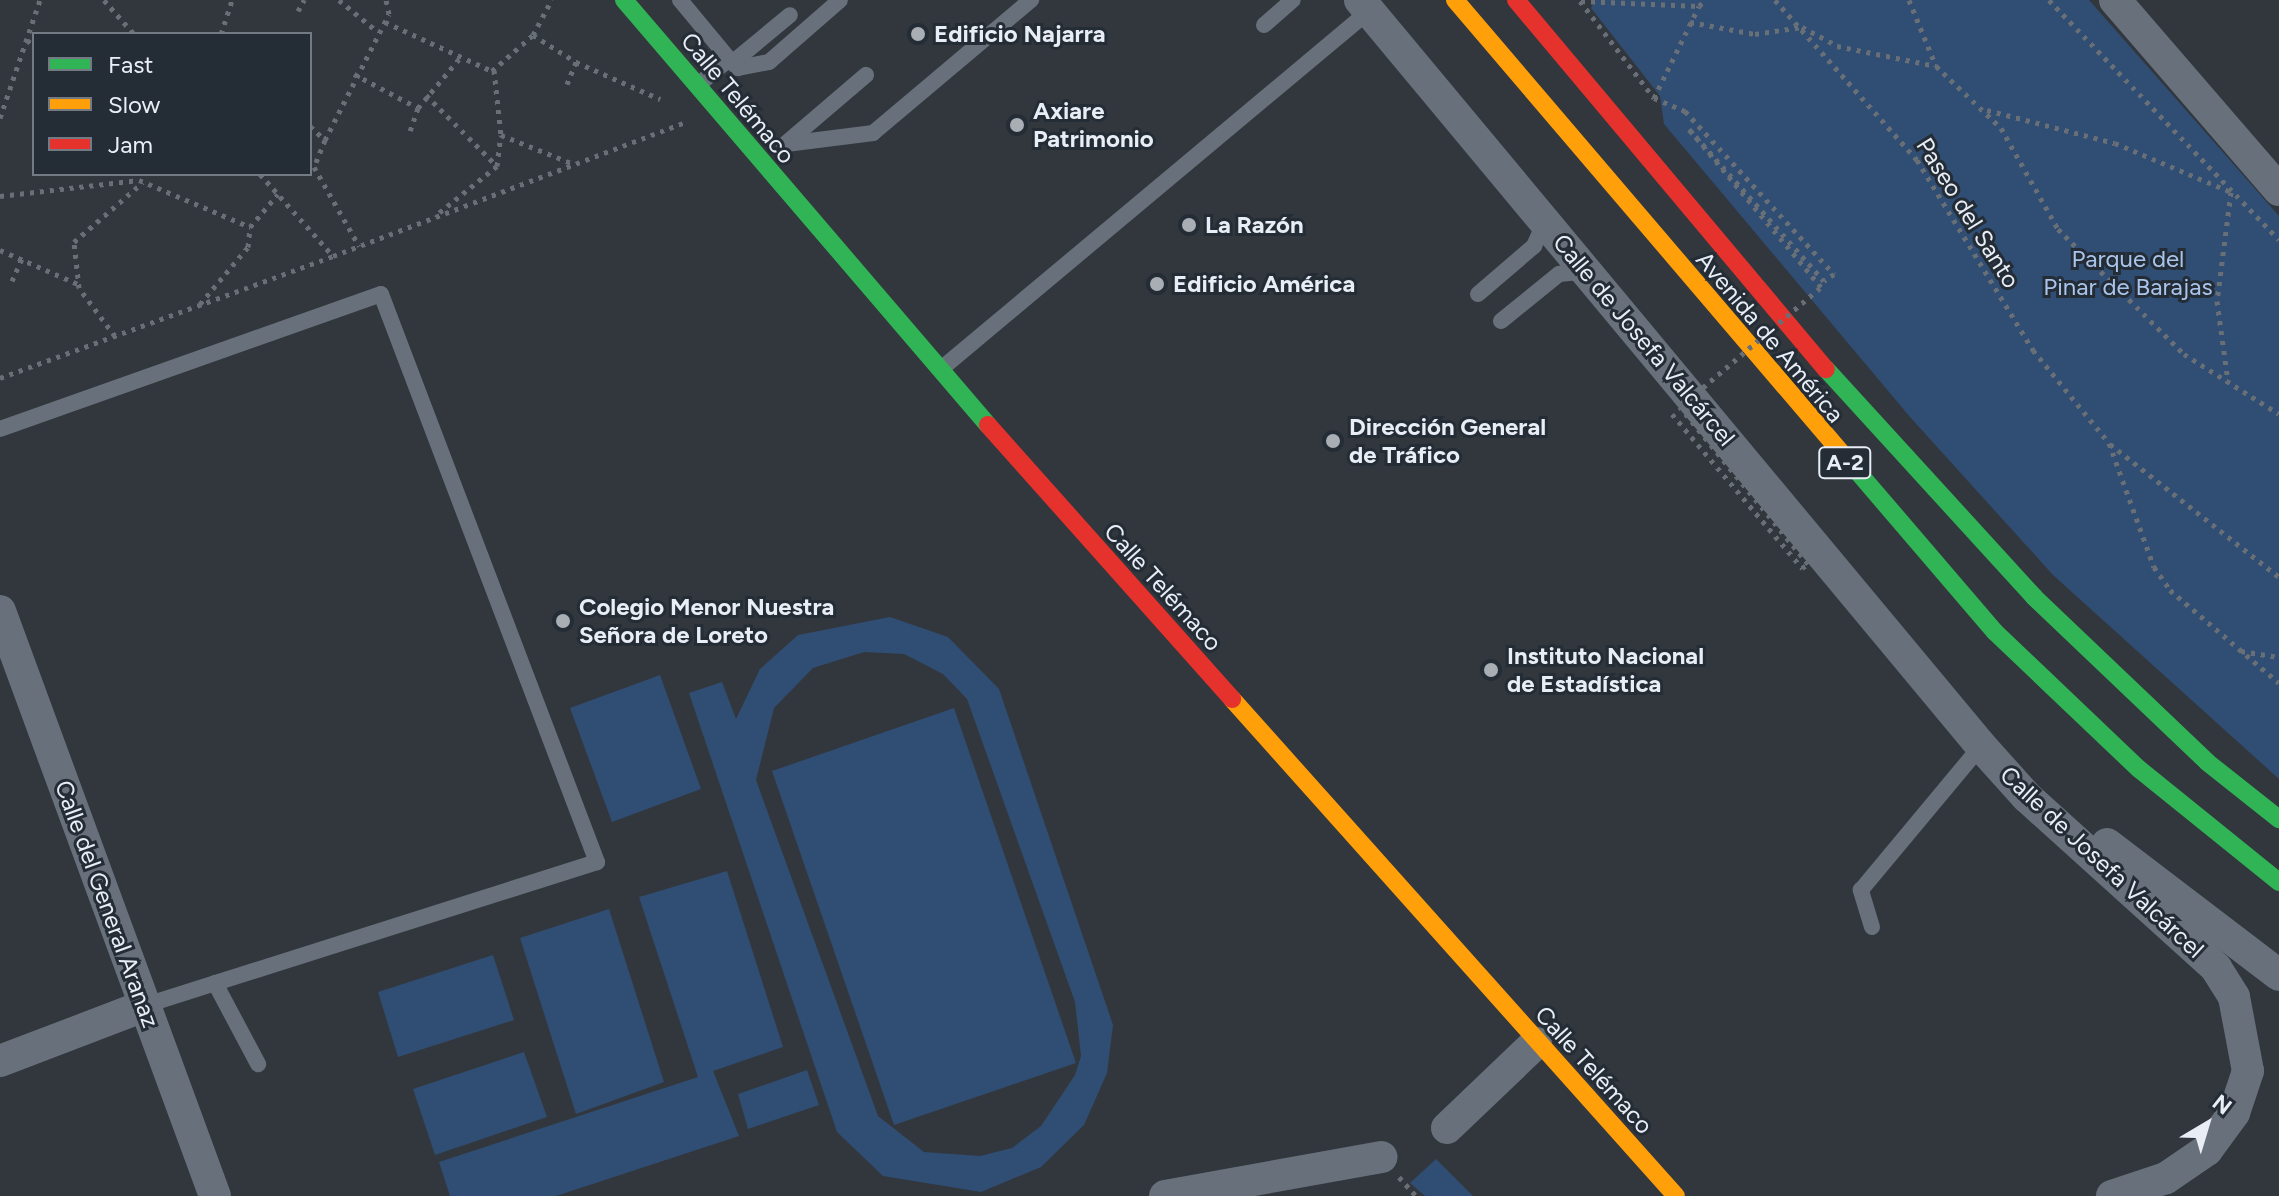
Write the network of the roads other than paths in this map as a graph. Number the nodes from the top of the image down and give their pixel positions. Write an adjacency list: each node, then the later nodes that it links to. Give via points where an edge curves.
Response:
1 (624, 0): 14 (main road, Calle Telémaco)
2 (680, 0): 12 (lane)
3 (840, 0): 12 (lane, via 769,62)
4 (1031, 0): 15 (lane, via 873,133)
5 (1293, 0): 11 (lane)
6 (1455, 0): 28 (main road, Avenida de América / A-2, via 1995,632 2139,769)
7 (1516, 0): 27 (main road, Avenida de América / A-2, via 1894,449 2034,597 2207,762)
8 (2115, 0): 17 (street)
9 (1364, 6): 18 (street, Calle de Josefa Valcárcel); 22 (lane)
10 (790, 15): 12 (lane)
11 (1264, 25)
12 (730, 61): 14 (lane)
13 (866, 75): 15 (lane)
14 (697, 86): 16 (main road, Calle Telémaco)
15 (786, 144): 16 (lane)
16 (761, 164): 22 (main road, Calle Telémaco)
17 (2279, 190)
18 (1545, 221): 19 (street, Calle de Josefa Valcárcel); 20 (lane, via 1534,246)
19 (1586, 271): 21 (lane, via 1559,274); 25 (street, Calle de Josefa Valcárcel)
20 (1478, 294)
21 (1501, 321)
22 (939, 371): 33 (main road, Calle Telémaco)
23 (0, 429): 31 (lane, via 381,294 597,862)
24 (0, 611): 32 (street, Calle del General Aranaz)
25 (1928, 680): 26 (street, Calle de Josefa Valcárcel); 30 (street, Calle de Josefa Valcárcel, via 2079,821)
26 (1981, 746): 29 (lane, via 1861,890); 41 (street, Calle de Josefa Valcárcel, via 2027,797 2216,968 2234,997 2248,1047 2234,1113 2207,1150 2166,1178)
27 (2279, 819)
28 (2279, 882)
29 (1872, 927)
30 (2279, 975)
31 (215, 983): 32 (lane); 35 (lane)
32 (144, 1006): 34 (street); 38 (street, Calle del General Aranaz)
33 (1536, 1043): 36 (street); 40 (main road, Calle Telémaco)
34 (0, 1061)
35 (258, 1064)
36 (1447, 1128)
37 (1382, 1157): 39 (street)
38 (215, 1196)
39 (1165, 1196)
40 (1676, 1196)
41 (2112, 1196)

